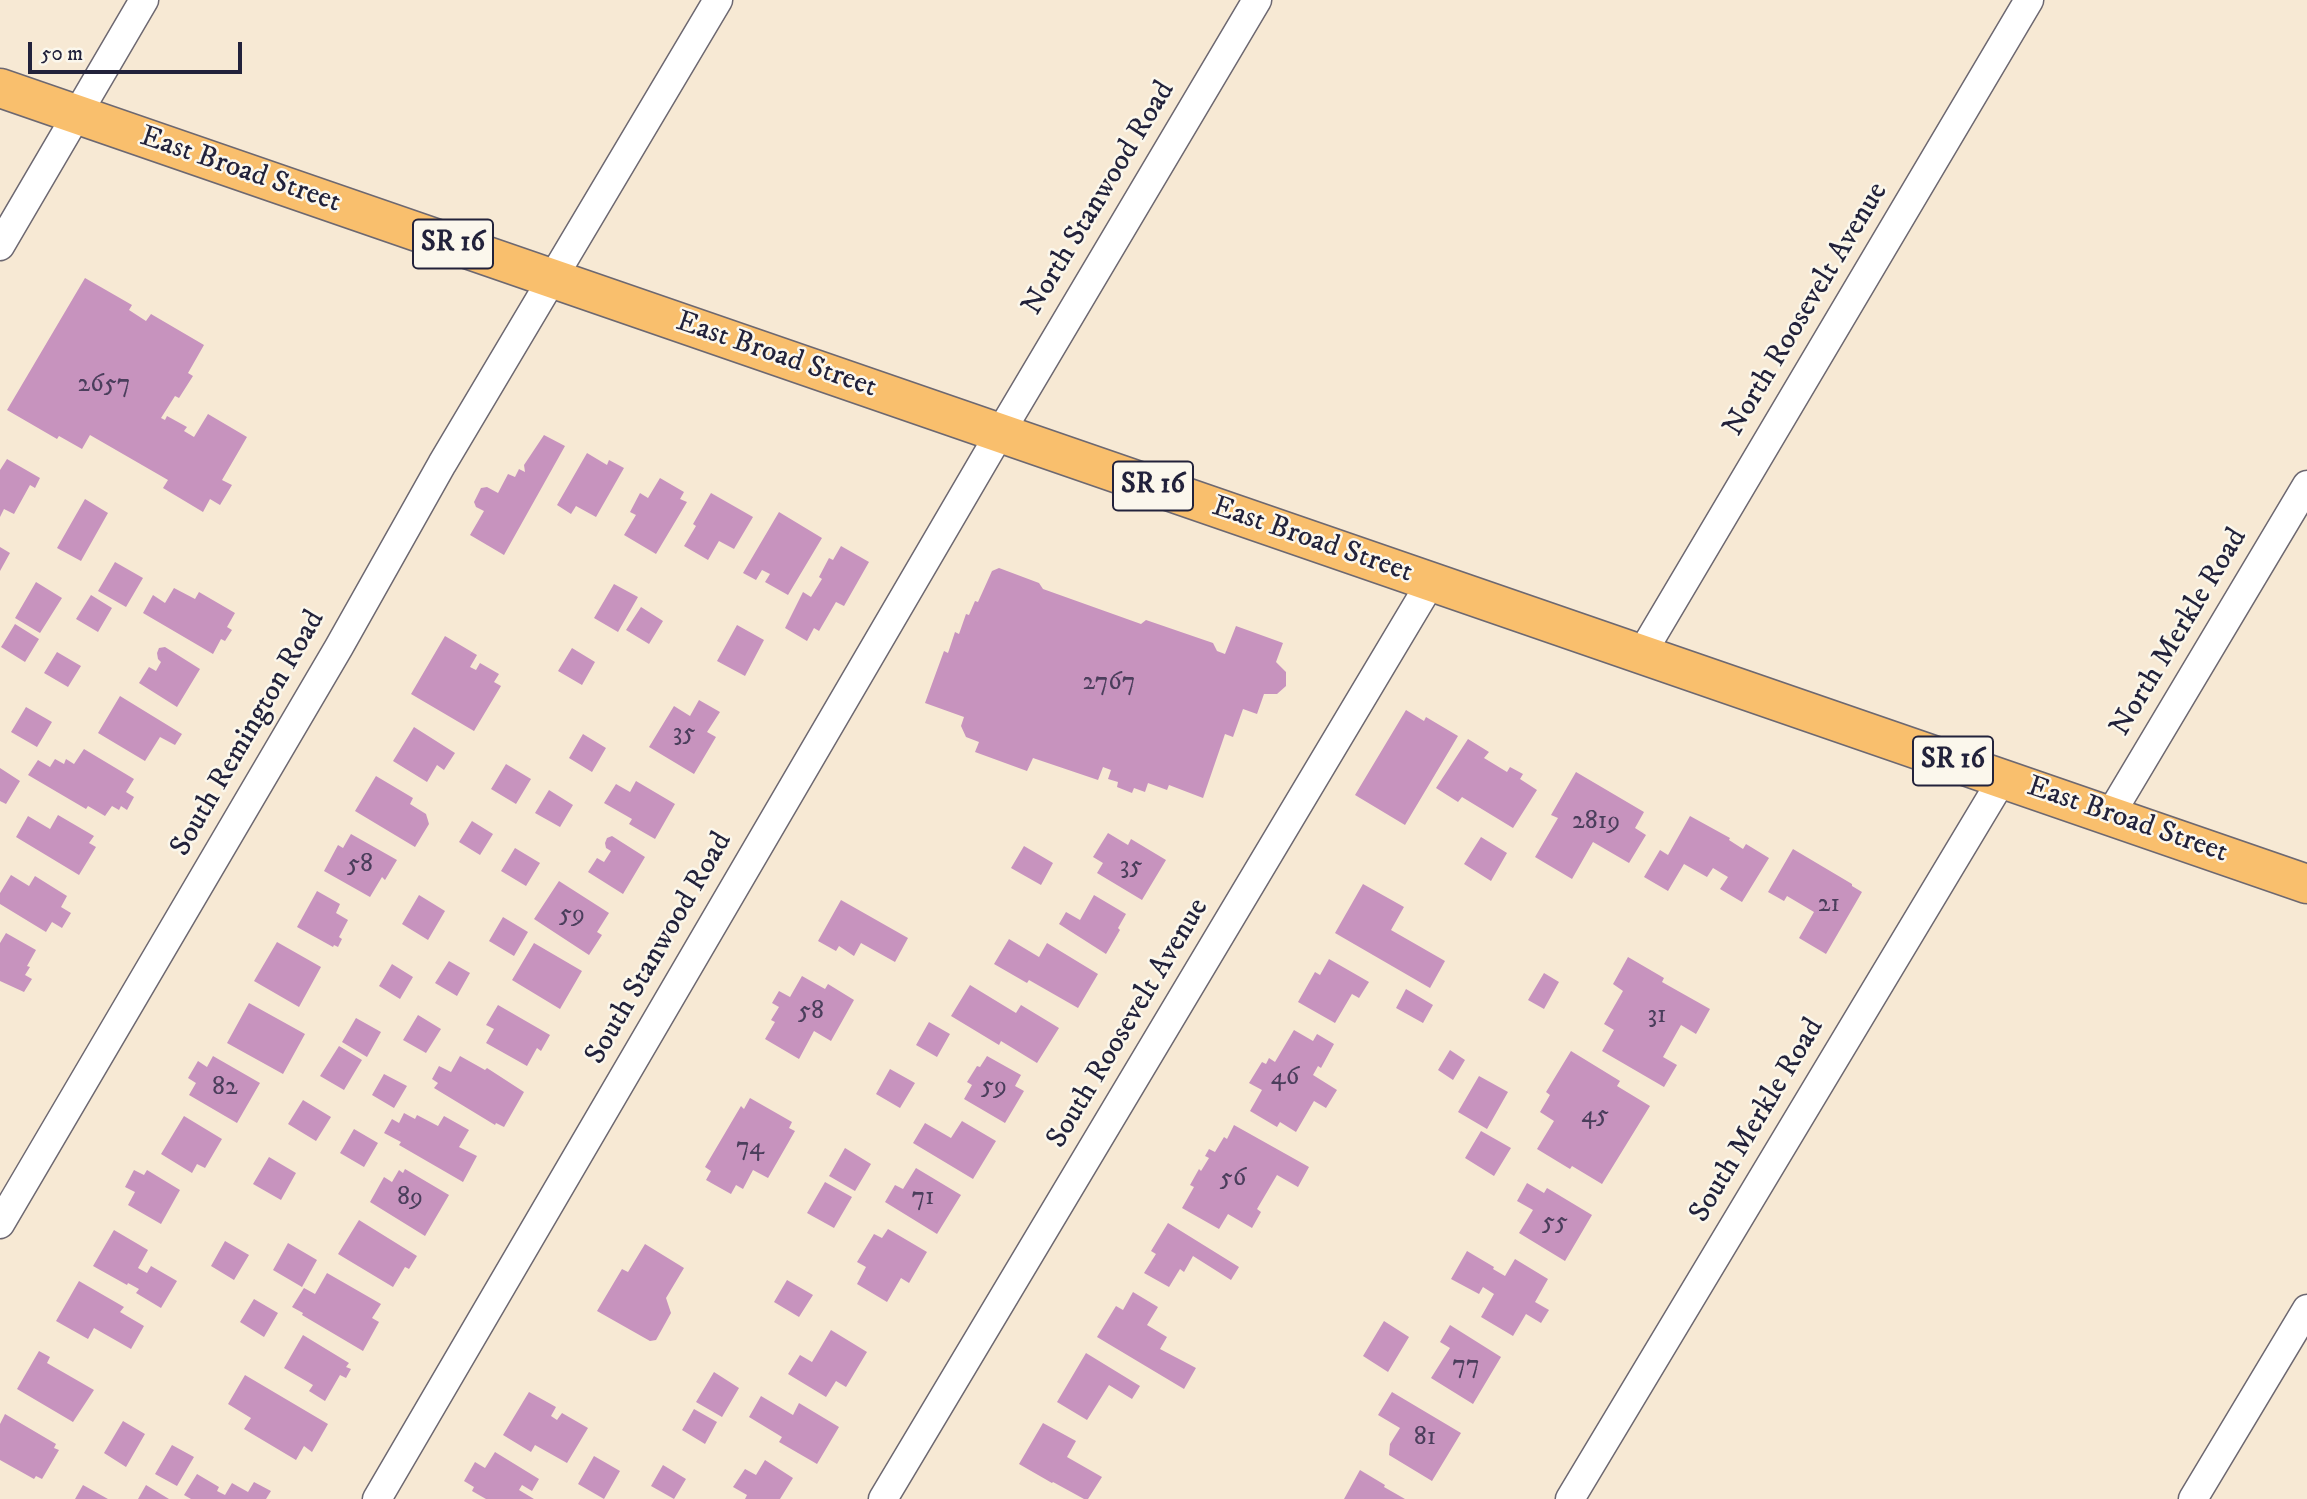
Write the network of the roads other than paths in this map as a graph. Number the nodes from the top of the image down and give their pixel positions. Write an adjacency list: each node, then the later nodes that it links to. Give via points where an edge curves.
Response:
1 (144, 0): 6 (street)
2 (718, 0): 8 (street, South Remington Road)
3 (1257, 0): 9 (street, North Stanwood Road)
4 (2029, 0): 12 (street, North Roosevelt Avenue)
5 (0, 88): 6 (main road, East Broad Street / SR 16)
6 (76, 115): 7 (street); 8 (main road, East Broad Street / SR 16)
7 (0, 246)
8 (554, 279): 9 (main road, East Broad Street / SR 16); 16 (street, South Remington Road)
9 (1000, 433): 11 (main road, East Broad Street / SR 16); 18 (street, South Stanwood Road)
10 (2307, 485): 14 (street, North Merkle Road)
11 (1431, 582): 12 (main road, East Broad Street / SR 16); 19 (street, South Roosevelt Avenue)
12 (1642, 653): 13 (main road, East Broad Street / SR 16)
13 (2003, 778): 14 (main road, East Broad Street / SR 16); 20 (street, South Merkle Road)
14 (2110, 815): 15 (main road, East Broad Street / SR 16)
15 (2307, 884)
16 (0, 1224)
17 (2307, 1309): 21 (street)
18 (377, 1499)
19 (883, 1499)
20 (1570, 1499)
21 (2193, 1499)

